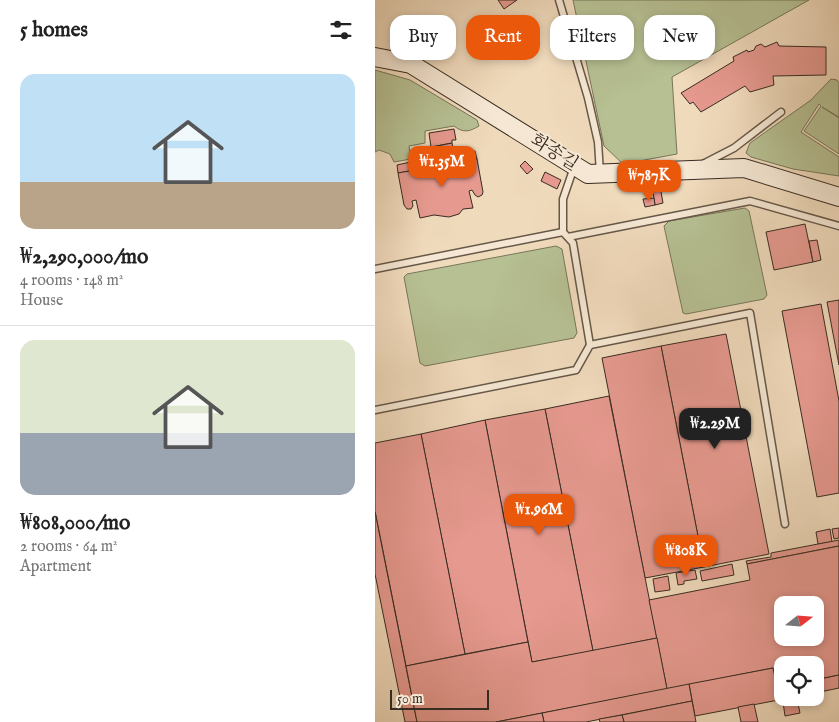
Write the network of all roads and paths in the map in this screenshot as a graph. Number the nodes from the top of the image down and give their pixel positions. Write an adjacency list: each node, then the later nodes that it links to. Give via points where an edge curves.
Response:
1 (559, 0): 6 (lane, via 588,98 598,142)
2 (375, 57): 4 (street, 화송길, via 411,64)
3 (781, 112): 5 (lane, via 734,148)
4 (575, 166): 6 (street, 화송길, via 588,174); 9 (lane, via 563,199)
5 (691, 170): 6 (street, 화송길); 7 (street, 화송길, via 744,168)
6 (600, 174)
7 (839, 197)
8 (839, 226): 9 (lane, via 749,201)
9 (565, 234): 10 (lane); 11 (lane, via 573,243)
10 (375, 270)
11 (591, 345): 12 (lane, via 576,370); 13 (lane, via 750,313)
12 (375, 410)
13 (785, 524)

